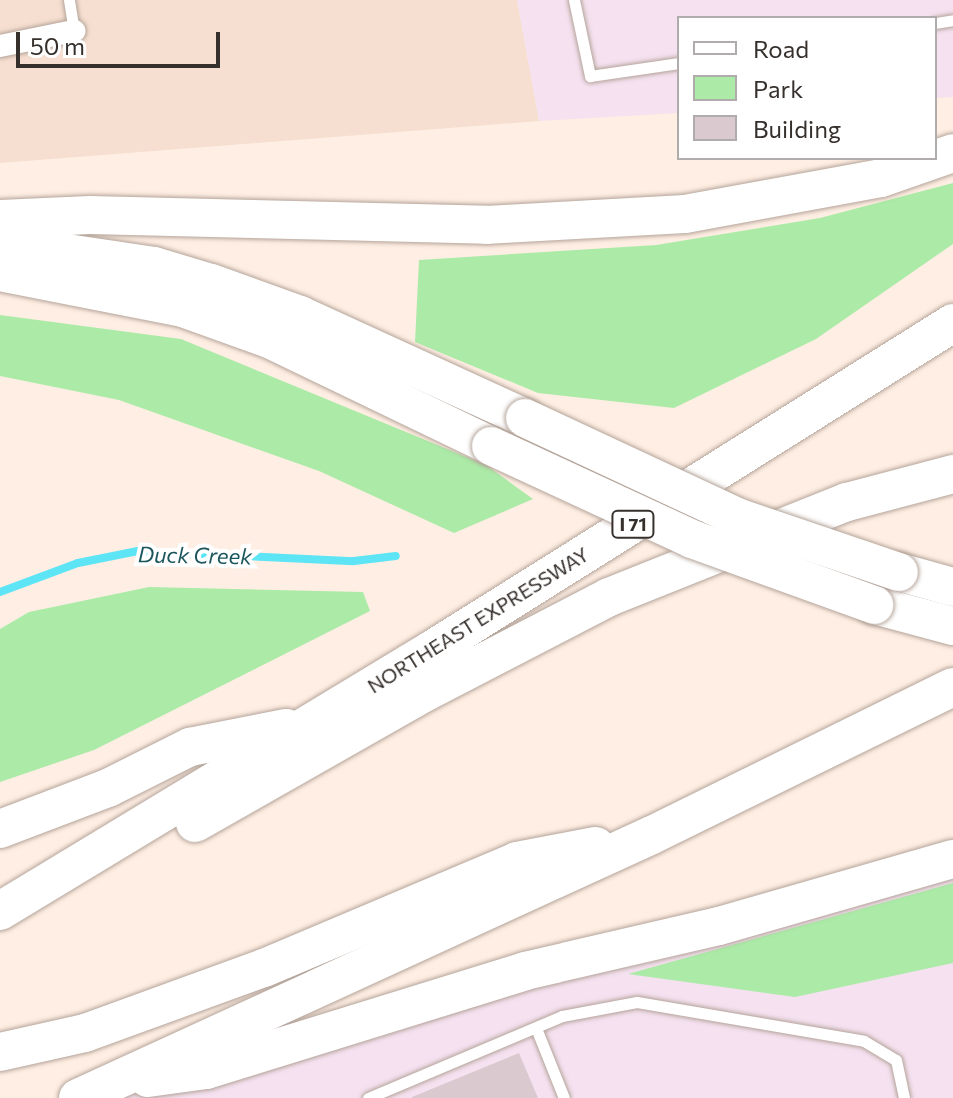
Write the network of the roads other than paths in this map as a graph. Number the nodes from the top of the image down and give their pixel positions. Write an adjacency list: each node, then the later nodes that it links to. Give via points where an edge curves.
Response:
1 (69, 0): 3 (lane)
2 (574, 0): 5 (lane, via 590,76)
3 (74, 31): 4 (street)
4 (0, 46)
5 (677, 63)
6 (933, 160): 7 (highway, via 881,178 685,214 487,225 90,215)
7 (0, 219)
8 (0, 243): 14 (highway, bridge, via 154,266 300,315 737,517)
9 (0, 272): 11 (highway)
10 (0, 286): 11 (highway)
11 (98, 288): 15 (highway, bridge, via 183,308 269,339 692,539 874,605)
12 (953, 323): 17 (highway, NORTHEAST EXPRESSWAY / I 71)
13 (953, 474): 20 (highway, via 847,502 609,597 426,692 164,841)
14 (953, 587)
15 (953, 626)
16 (953, 687): 19 (highway)
17 (312, 723): 18 (highway, via 190,747 108,788); 20 (highway, NORTHEAST EXPRESSWAY / I 71)
18 (0, 829)
19 (652, 835): 24 (highway, via 517,861 264,968 85,1033); 25 (highway)
20 (86, 858): 22 (highway, NORTHEAST EXPRESSWAY / I 71)
21 (953, 859): 25 (highway, via 719,926 525,971 206,1070)
22 (0, 911)
23 (536, 1028): 26 (lane); 27 (lane); 28 (lane, via 562,1016 637,1002 864,1041 896,1060)
24 (0, 1052)
25 (94, 1090)
26 (368, 1098)
27 (564, 1098)
28 (904, 1098)

